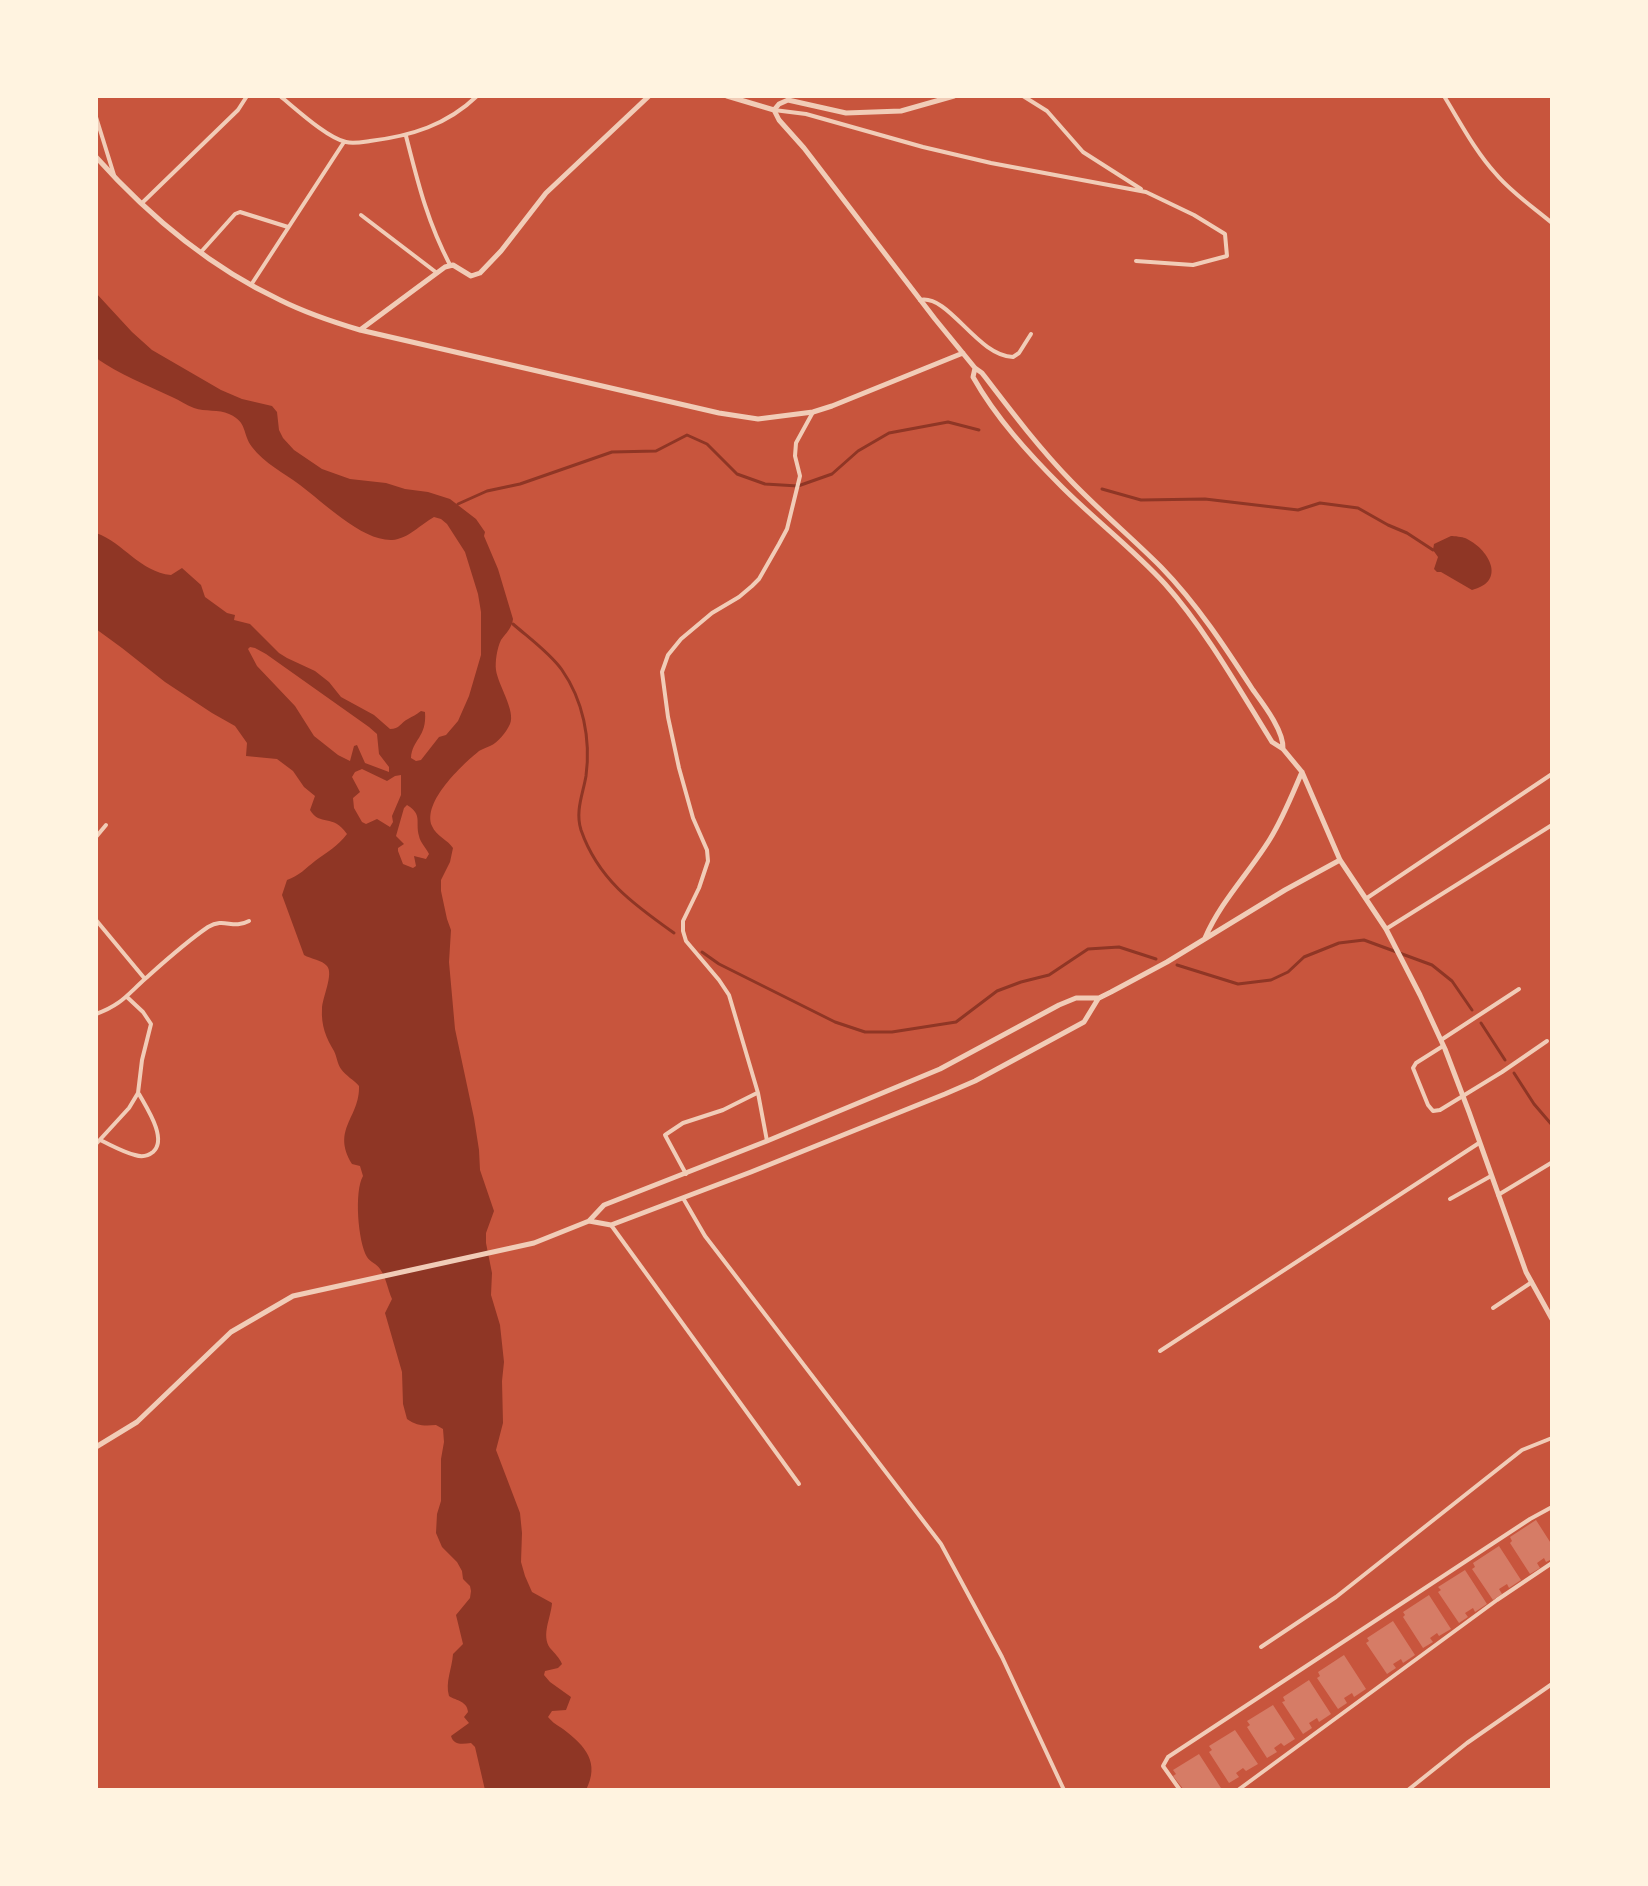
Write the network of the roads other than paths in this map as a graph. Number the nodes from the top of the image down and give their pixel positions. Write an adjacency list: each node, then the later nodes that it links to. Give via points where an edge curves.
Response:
1 (247, 96): 17 (street)
2 (280, 96): 13 (street)
3 (477, 96): 12 (street, via 445,120)
4 (649, 96): 23 (street, via 546,193 480,273 471,276)
5 (727, 96): 10 (street)
6 (954, 96): 9 (street, via 901,111 846,113)
7 (1023, 96): 16 (street, via 1047,111 1083,152)
8 (1444, 96): 19 (street, via 1494,172)
9 (787, 98): 10 (street)
10 (774, 110): 16 (street, via 991,163); 26 (street)
11 (96, 117): 15 (street)
12 (406, 136): 13 (street); 23 (street, via 426,213)
13 (344, 142): 20 (street)
14 (96, 157): 15 (street)
15 (115, 177): 17 (street)
16 (1146, 192): 22 (street, via 1225,234 1227,256 1193,265)
17 (142, 203): 21 (street)
18 (361, 215): 24 (street)
19 (1552, 223)
20 (288, 227): 21 (street, via 240,212); 25 (street)
21 (201, 252): 25 (street)
22 (1136, 261)
23 (450, 265): 24 (street)
24 (437, 273): 27 (street)
25 (251, 285): 27 (street, via 296,308)
26 (920, 300): 28 (street, via 934,301 1003,356 1019,353); 29 (street)
27 (360, 330): 31 (street, via 719,413 758,419)
28 (1031, 334)
29 (963, 353): 30 (street); 31 (street)
30 (975, 368): 32 (street, via 1054,462); 33 (street, via 973,377 1013,433)
31 (813, 412): 54 (street, via 796,443 800,476 787,529 772,557 752,586 681,639 662,672 679,768 708,861 683,931 729,995)
32 (1123, 531): 33 (street); 34 (street, via 1218,636 1265,708)
33 (1116, 536): 34 (street, via 1181,604 1272,742)
34 (1283, 749): 35 (street)
35 (1302, 772): 40 (street); 45 (street, via 1271,839 1213,919)
36 (1552, 774): 41 (street)
37 (106, 825): 39 (street)
38 (1552, 825): 44 (street)
39 (96, 837)
40 (1340, 860): 41 (street); 45 (street)
41 (1367, 898): 44 (street)
42 (96, 920): 46 (street)
43 (249, 921): 46 (street, via 212,925)
44 (1386, 929): 52 (street)
45 (1205, 939): 49 (street)
46 (145, 979): 48 (street)
47 (1519, 989): 52 (street)
48 (127, 997): 50 (street); 53 (street, via 151,1024)
49 (1099, 998): 56 (street, via 1059,1005 940,1069); 63 (street, via 1084,1022 975,1081)
50 (96, 1014)
51 (1547, 1041): 55 (street)
52 (1442, 1043): 55 (street); 55 (street, via 1416,1063 1415,1074 1433,1111)
53 (138, 1093): 57 (street); 57 (street, via 158,1135 154,1151 135,1155)
54 (758, 1093): 56 (street); 60 (street, via 665,1135)
55 (1463, 1095): 58 (street)
56 (767, 1141): 60 (street)
57 (98, 1142)
58 (1479, 1143): 61 (street); 70 (street)
59 (1551, 1163): 62 (street)
60 (686, 1174): 65 (street, via 604,1205)
61 (1491, 1176): 62 (street); 64 (street)
62 (1498, 1195): 67 (street)
63 (683, 1198): 66 (street); 78 (street, via 705,1236 941,1544 1002,1657)
64 (1450, 1199)
65 (589, 1221): 66 (street); 72 (street, via 534,1243 293,1296 231,1332 137,1422)
66 (611, 1225): 73 (street)
67 (1532, 1282): 68 (street); 69 (street)
68 (1493, 1308)
69 (1552, 1319)
70 (1160, 1351)
71 (1552, 1438): 76 (street, via 1522,1450 1336,1597)
72 (96, 1447)
73 (799, 1484)
74 (1552, 1507): 79 (street, via 1168,1757 1163,1766)
75 (1552, 1563): 80 (street)
76 (1261, 1647)
77 (1552, 1684): 81 (street)
78 (1064, 1790)
79 (1180, 1790)
80 (1238, 1790)
81 (1408, 1790)

